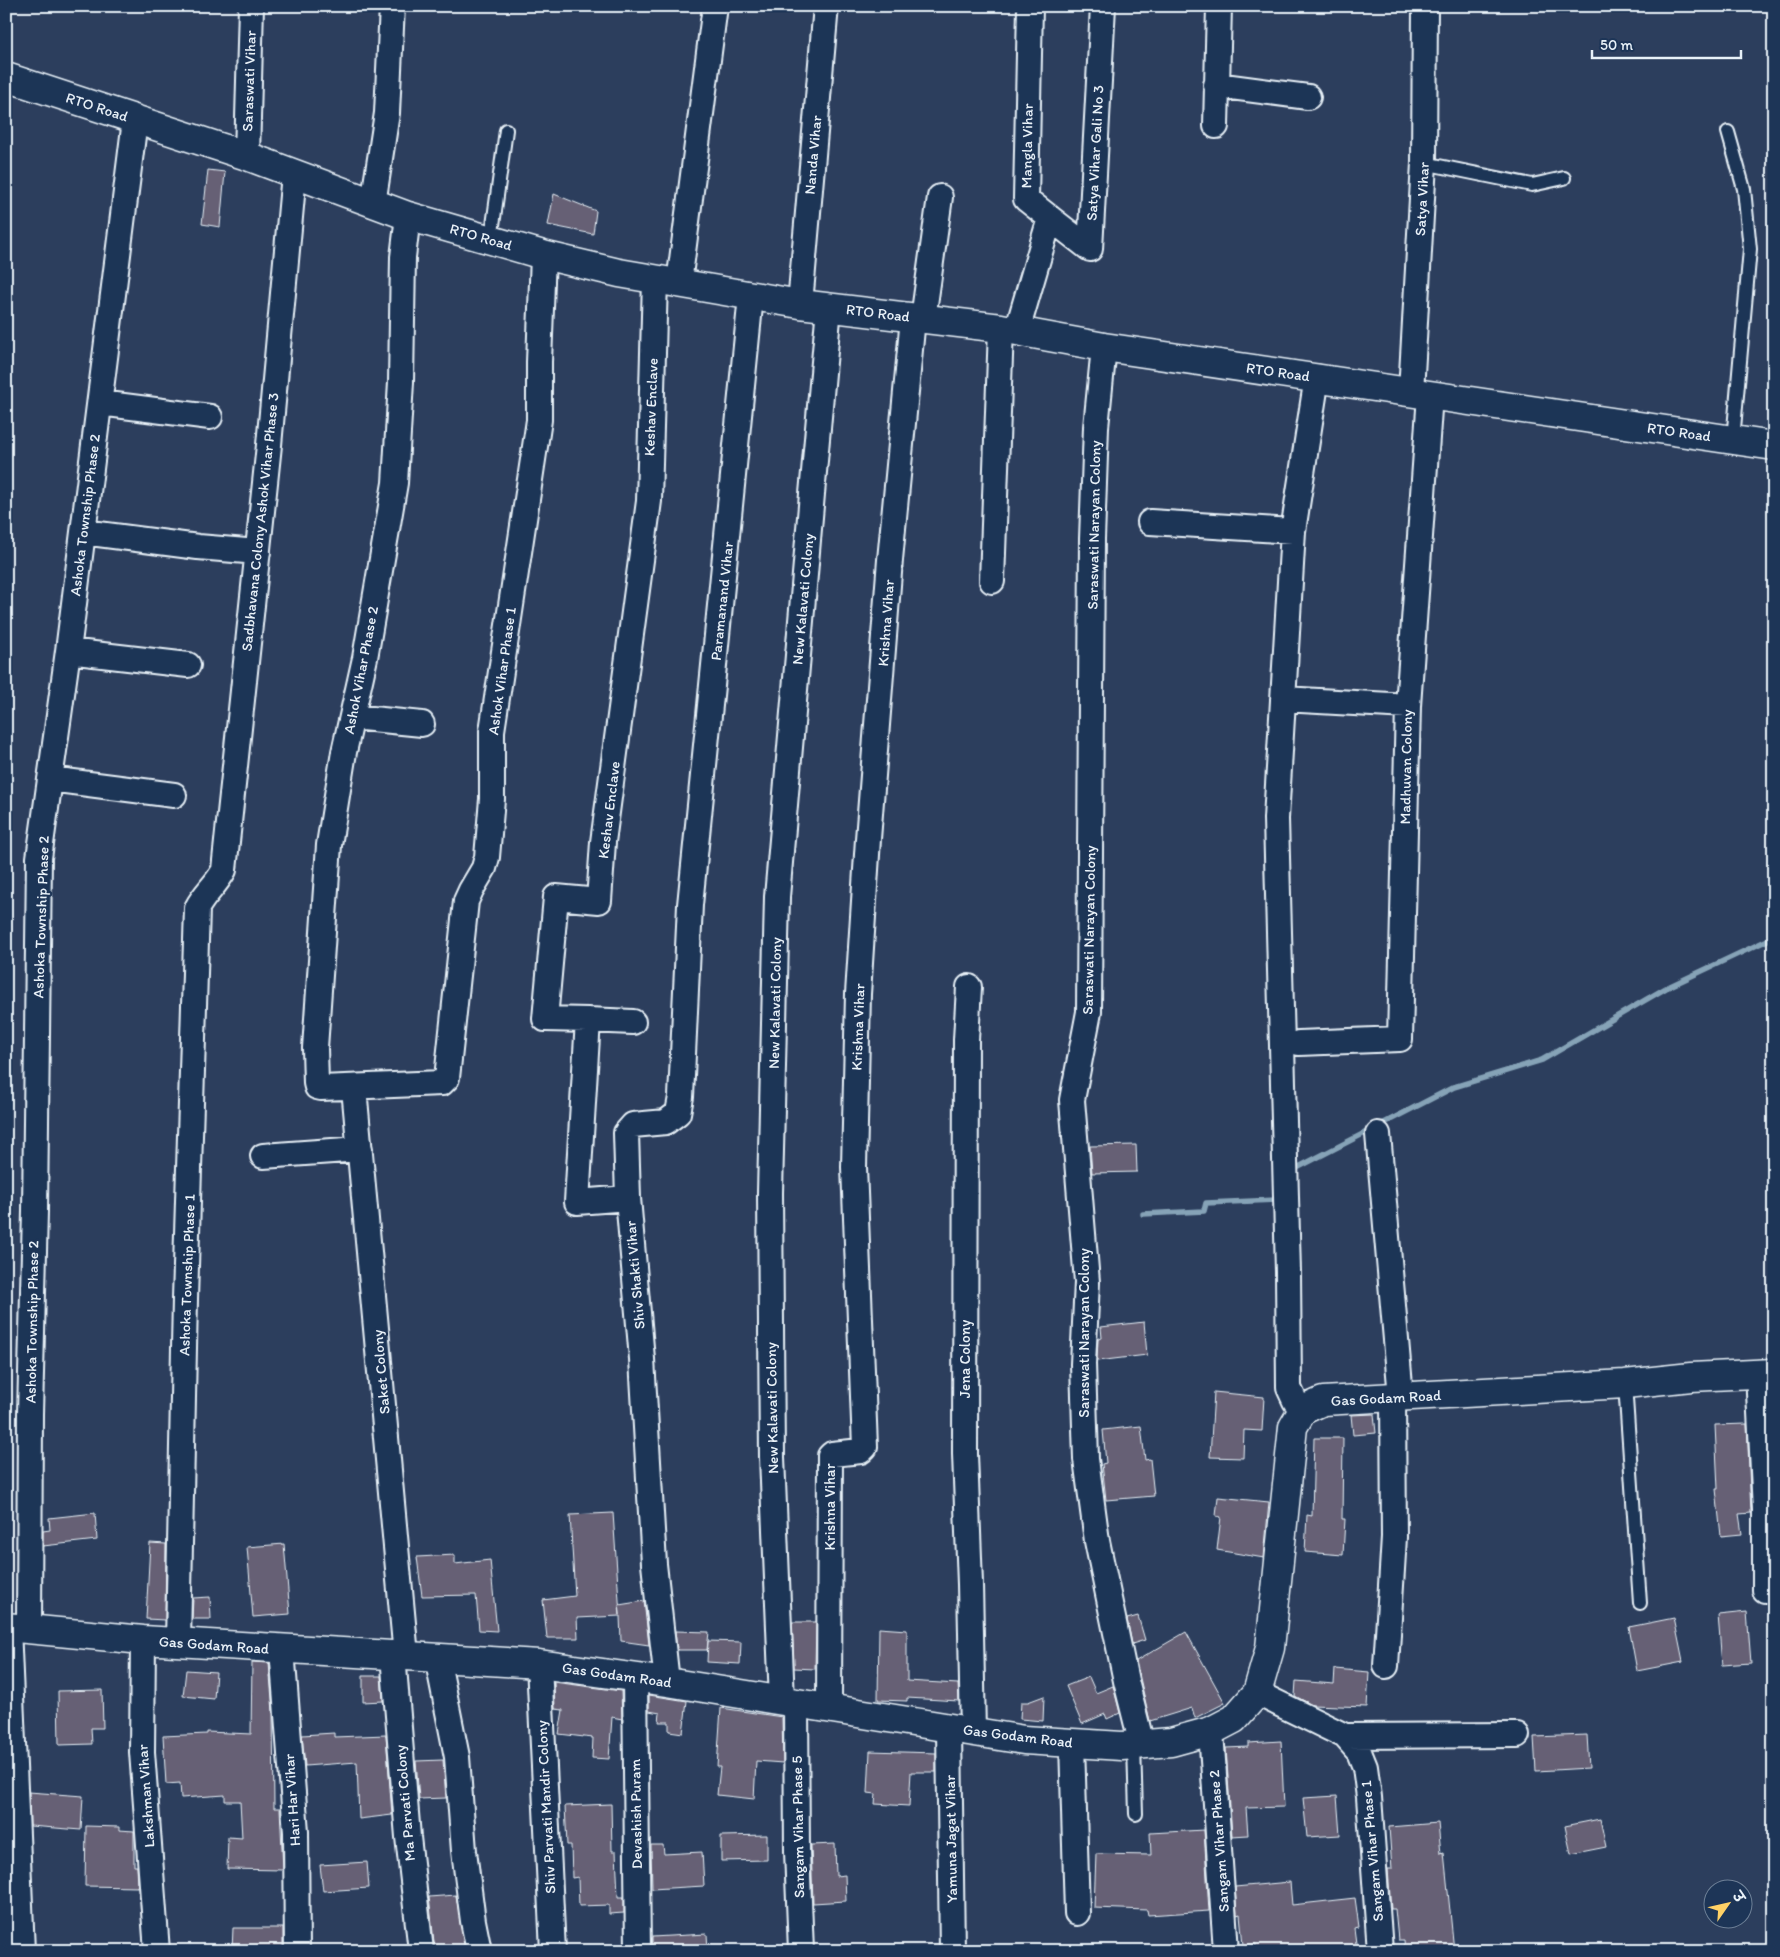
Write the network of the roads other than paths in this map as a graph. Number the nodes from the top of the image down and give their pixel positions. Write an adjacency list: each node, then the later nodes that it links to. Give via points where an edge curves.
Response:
1 (251, 6): 16 (street, Saraswati Vihar)
2 (392, 6): 21 (street, via 387,113)
3 (716, 6): 26 (street)
4 (826, 6): 28 (street, Nanda Vihar)
5 (1030, 6): 23 (street, Mangla Vihar, via 1026,199)
6 (1103, 6): 23 (street, Satya Vihar Gali No 3, via 1090,249)
7 (1218, 6): 10 (street)
8 (1426, 6): 17 (street, Satya Vihar)
9 (6, 77): 12 (main road, RTO Road)
10 (1216, 85): 11 (street); 13 (street)
11 (1308, 97)
12 (135, 120): 16 (main road, RTO Road); 35 (street, Ashoka Township Phase 2)
13 (1216, 126)
14 (506, 130): 24 (lane)
15 (1728, 132): 37 (lane, via 1744,190 1750,249)
16 (246, 156): 18 (main road, RTO Road)
17 (1424, 163): 19 (lane, via 1532,186); 34 (street, Satya Vihar)
18 (294, 174): 21 (main road, RTO Road); 42 (street, Sadbhavana Colony Ashok Vihar Phase 3)
19 (1564, 178)
20 (940, 197): 30 (street)
21 (372, 204): 22 (main road, RTO Road)
22 (408, 216): 24 (main road, RTO Road); 48 (street, Ashok Vihar Phase 2, via 403,256 395,483)
23 (1050, 218): 31 (street)
24 (491, 240): 25 (main road, RTO Road)
25 (543, 255): 26 (main road, RTO Road); 58 (street, Ashok Vihar Phase 1, via 539,420 492,731 488,857 466,901 447,1078 442,1083)
26 (667, 281): 27 (main road, RTO Road); 55 (street, Keshav Enclave, via 649,501 603,842 599,901 556,898 554,916 545,1019)
27 (751, 296): 28 (main road, RTO Road); 52 (street, Paramanand Vihar)
28 (800, 304): 29 (main road, RTO Road)
29 (830, 307): 30 (main road, RTO Road); 80 (street, New Kalavati Colony, via 777,897 770,1193 772,1448)
30 (918, 318): 31 (main road, RTO Road); 81 (street, Krishna Vihar, via 890,560 858,994 854,1167 865,1448 830,1456)
31 (1009, 330): 32 (main road, RTO Road); 43 (street)
32 (1104, 347): 33 (main road, RTO Road); 87 (street, Saraswati Narayan Colony, via 1096,427 1092,539 1089,1012 1072,1100 1087,1282 1083,1364 1086,1459 1097,1541)
33 (1317, 377): 34 (main road, RTO Road); 40 (street)
34 (1420, 394): 37 (main road, RTO Road); 47 (street, Madhuvan Colony)
35 (100, 403): 36 (street); 41 (street, Ashoka Township Phase 2)
36 (210, 417)
37 (1732, 440): 38 (main road, RTO Road)
38 (1774, 446)
39 (1150, 522): 40 (street)
40 (1293, 531): 46 (street)
41 (84, 532): 42 (street); 44 (street, Ashoka Township Phase 2)
42 (258, 552): 53 (street, Sadbhavana Colony Ashok Vihar Phase 3, via 224,870)
43 (992, 581)
44 (68, 651): 45 (street); 50 (street, Ashoka Township Phase 2)
45 (188, 665)
46 (1284, 699): 47 (street); 66 (street, via 1276,819 1289,1388)
47 (1408, 706): 57 (street, Madhuvan Colony, via 1400,1038)
48 (352, 717): 49 (street); 58 (street, Ashok Vihar Phase 2, via 329,845 315,1048 318,1087)
49 (422, 724)
50 (50, 779): 51 (street); 69 (street, Ashoka Township Phase 2, via 39,858 30,1414)
51 (174, 795)
52 (690, 906): 62 (street, Shiv Shakti Vihar, via 680,1105 678,1113 666,1122 632,1125 626,1133)
53 (197, 908): 71 (street, Ashoka Township Phase 1)
54 (969, 987): 82 (street, Jena Colony, via 964,1454 970,1584)
55 (588, 1020): 56 (street); 62 (street, via 576,1199 579,1202)
56 (633, 1022)
57 (1299, 1043)
58 (354, 1088): 60 (street, Saket Colony)
59 (1378, 1134): 65 (street)
60 (360, 1149): 61 (street); 73 (street, Saket Colony)
61 (263, 1156)
62 (628, 1198): 78 (street, Shiv Shakti Vihar, via 642,1359 654,1564)
63 (1766, 1373): 64 (main road, Gas Godam Road); 67 (street)
64 (1624, 1384): 65 (main road, Gas Godam Road); 68 (lane)
65 (1397, 1397): 66 (main road, Gas Godam Road, via 1323,1401); 76 (street, via 1394,1537)
66 (1303, 1410): 79 (main road, Gas Godam Road, via 1293,1427 1270,1648)
67 (1765, 1590)
68 (1640, 1603)
69 (14, 1628): 70 (main road, Gas Godam Road); 90 (street, Ashoka Township Phase 2)
70 (143, 1640): 71 (main road, Gas Godam Road); 91 (street, Lakshman Vihar, via 142,1752)
71 (178, 1642): 72 (main road, Gas Godam Road)
72 (282, 1649): 73 (main road, Gas Godam Road); 92 (street, Hari Har Vihar, via 296,1832)
73 (400, 1656): 74 (main road, Gas Godam Road); 93 (street, Ma Parvati Colony, via 408,1837)
74 (437, 1657): 75 (main road, Gas Godam Road); 94 (street, via 457,1757 464,1851)
75 (539, 1664): 77 (main road, Gas Godam Road); 95 (street, Shiv Parvati Mandir Colony)
76 (1386, 1666)
77 (635, 1678): 78 (main road, Gas Godam Road); 96 (street, Devashish Puram)
78 (667, 1682): 80 (main road, Gas Godam Road)
79 (1257, 1693): 83 (main road, Gas Godam Road, via 1234,1719); 84 (street, Sangam Vihar Phase 1)
80 (789, 1702): 81 (main road, Gas Godam Road); 97 (street, Sangam Vihar Phase 5)
81 (829, 1708): 82 (main road, Gas Godam Road)
82 (961, 1730): 86 (main road, Gas Godam Road, via 1024,1740); 98 (street, Yamuna Jagat Vihar)
83 (1211, 1731): 87 (main road, Gas Godam Road, via 1171,1742); 99 (street, Sangam Vihar Phase 2)
84 (1344, 1736): 85 (street); 100 (street, Sangam Vihar Phase 1, via 1359,1752 1365,1768)
85 (1516, 1736)
86 (1072, 1743): 87 (main road, Gas Godam Road); 89 (street)
87 (1138, 1745): 88 (lane)
88 (1136, 1814)
89 (1077, 1913)
90 (22, 1951)
91 (157, 1951)
92 (296, 1951)
93 (420, 1951)
94 (479, 1951)
95 (553, 1951)
96 (638, 1951)
97 (801, 1951)
98 (952, 1951)
99 (1226, 1951)
100 (1380, 1951)

